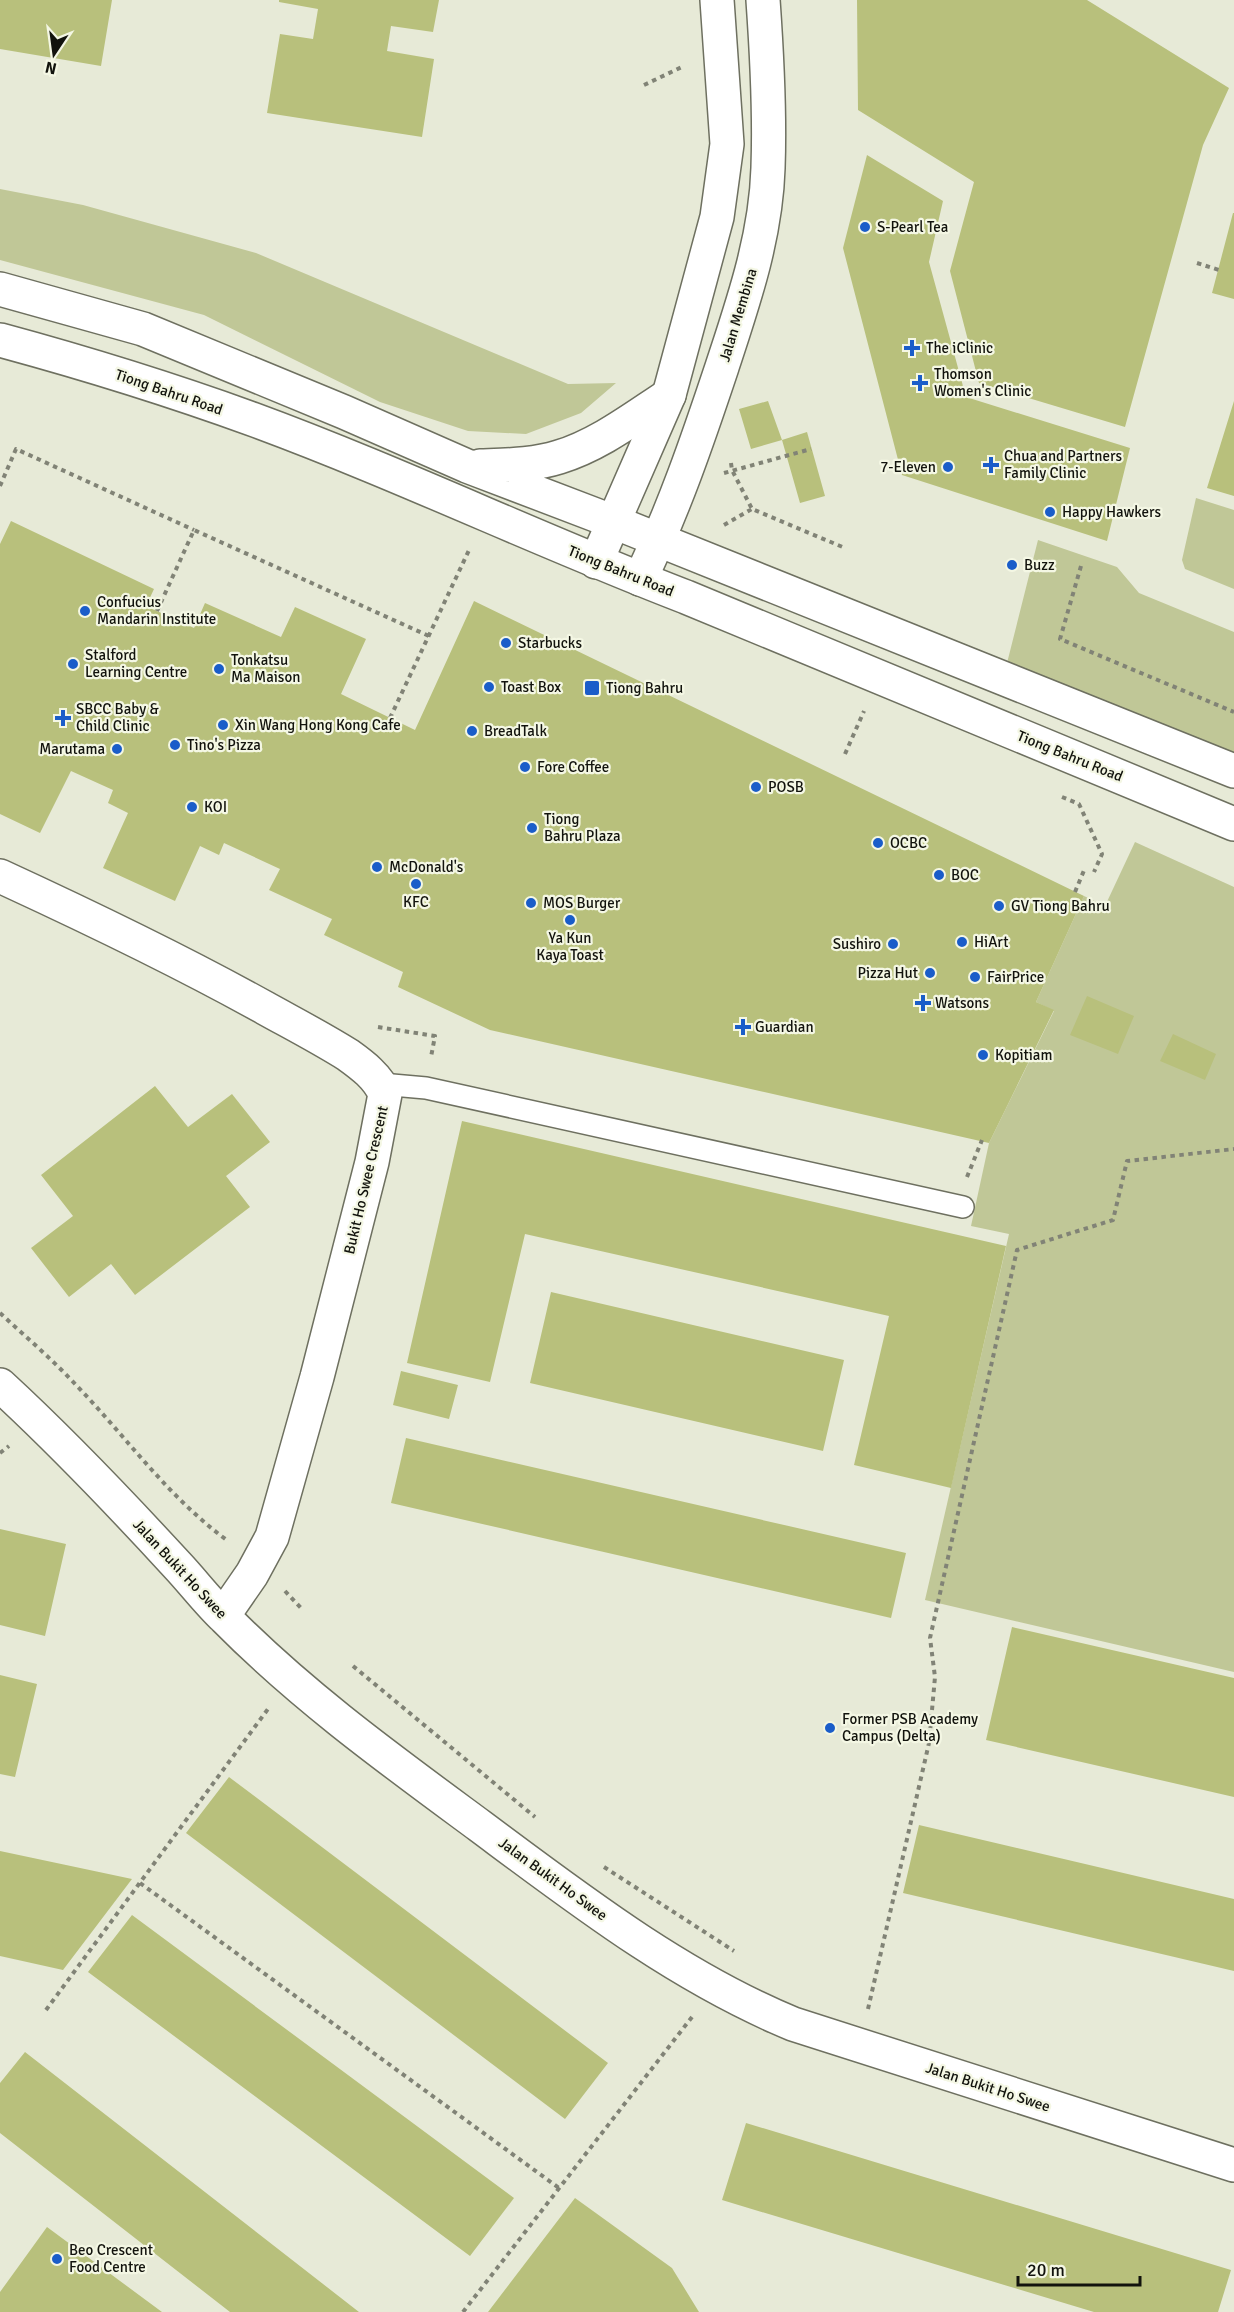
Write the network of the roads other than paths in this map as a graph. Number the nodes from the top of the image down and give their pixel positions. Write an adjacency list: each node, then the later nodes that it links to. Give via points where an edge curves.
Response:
1 (717, 0): 5 (street, via 727,144 717,217)
2 (763, 0): 8 (street, Jalan Membina, via 768,170 752,273 710,403)
3 (0, 289): 6 (street, via 143,329)
4 (0, 340): 9 (street, Tiong Bahru Road, via 89,365 252,420 413,483)
5 (669, 395): 6 (street, via 605,436 560,457 515,465); 7 (street)
6 (467, 466): 7 (street)
7 (614, 522): 8 (street); 9 (street)
8 (659, 540): 10 (street, Jalan Membina); 11 (street)
9 (596, 562): 10 (street, Tiong Bahru Road)
10 (640, 579): 12 (street, Tiong Bahru Road)
11 (1234, 771)
12 (1234, 824)
13 (0, 876): 14 (street, Bukit Ho Swee Crescent, via 228,987 348,1056)
14 (381, 1084): 15 (lane, via 426,1088); 17 (street, Bukit Ho Swee Crescent, via 385,1103 372,1162 272,1537)
15 (959, 1206)
16 (0, 1385): 17 (street, Jalan Bukit Ho Swee, via 110,1493)
17 (223, 1616): 18 (street, Jalan Bukit Ho Swee, via 290,1681 352,1731 547,1877 716,1986 767,2014)
18 (1234, 2165)

